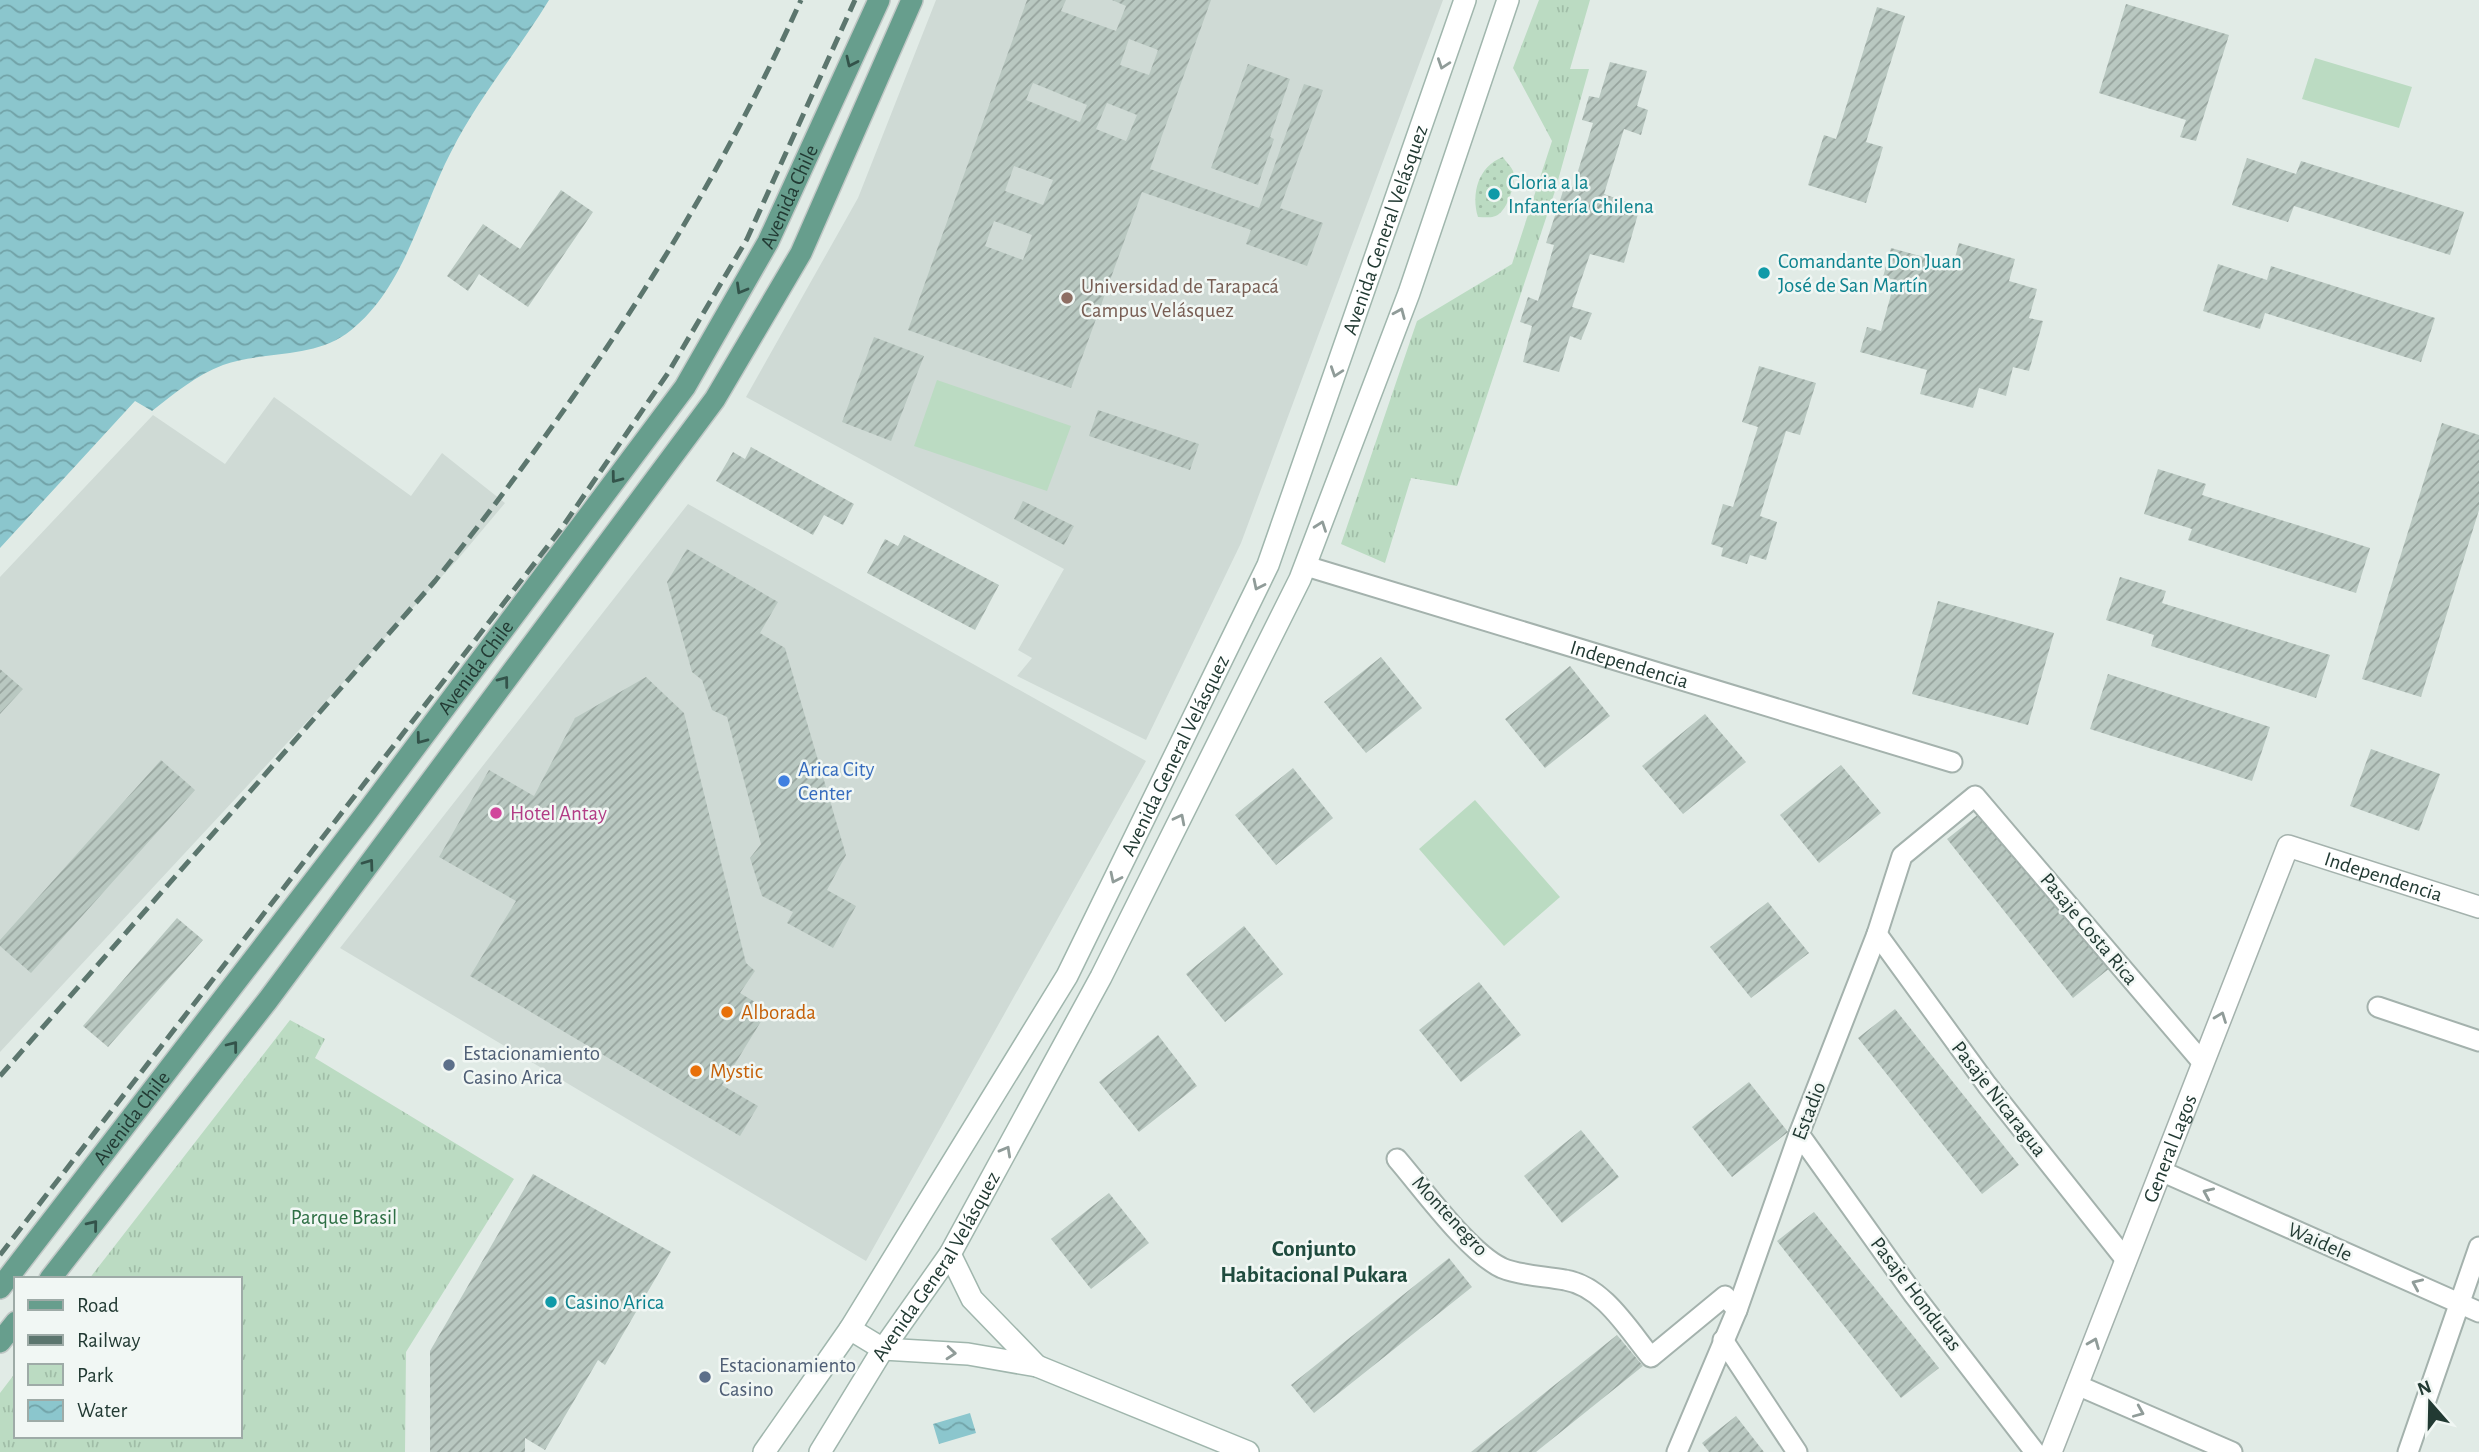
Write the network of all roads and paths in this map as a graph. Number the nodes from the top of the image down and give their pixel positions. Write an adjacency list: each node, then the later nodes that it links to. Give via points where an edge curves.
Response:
1 (879, 0): 5 (main road, Avenida Chile, one-way to 5)
2 (912, 0): 6 (main road, Avenida Chile)
3 (1465, 0): 30 (main road, Avenida General Velásquez, one-way to 30, via 1271,557 1067,976)
4 (1508, 0): 7 (main road, Avenida General Velásquez, one-way to 4, via 1409,293)
5 (756, 263): 6 (main road); 12 (main road, Avenida Chile, one-way to 12, via 685,387)
6 (786, 279): 14 (main road, Avenida Chile, one-way to 6, via 715,399)
7 (1306, 566): 8 (street, Independencia); 22 (main road, Avenida General Velásquez, one-way to 7, via 1101,977)
8 (1952, 762)
9 (1975, 796): 13 (street, Estadio, via 1902,856); 17 (street, Pasaje Costa Rica)
10 (2288, 846): 11 (main road, Independencia); 17 (main road, General Lagos, one-way to 10)
11 (2479, 907)
12 (275, 930): 14 (main road); 25 (main road, Avenida Chile)
13 (1877, 934): 18 (street, Estadio); 23 (street, Pasaje Nicaragua, via 1987,1085)
14 (305, 950): 24 (main road, Avenida Chile, one-way to 14)
15 (2378, 1007): 16 (street)
16 (2479, 1041)
17 (2203, 1063): 20 (main road, General Lagos)
18 (1799, 1134): 27 (street, Estadio); 41 (street, Pasaje Honduras)
19 (1397, 1159): 27 (street, Montenegro, via 1475,1248 1502,1267 1593,1289 1651,1357 1725,1296)
20 (2161, 1171): 23 (main road, General Lagos); 26 (street, Waidele, one-way to 20)
21 (2479, 1247): 26 (street)
22 (950, 1254): 33 (main road, Avenida General Velásquez); 34 (main road, via 972,1299)
23 (2126, 1260): 35 (main road, General Lagos, one-way to 23)
24 (52, 1277)
25 (0, 1288)
26 (2459, 1303): 28 (street, Waidele); 44 (street)
27 (1737, 1310): 31 (street, Estadio)
28 (2479, 1312)
29 (14, 1324): 32 (main road)
30 (850, 1329): 33 (main road); 36 (main road, Avenida General Velásquez)
31 (1723, 1340): 39 (street, Estadio); 40 (street)
32 (0, 1342)
33 (883, 1349): 34 (main road, one-way to 34, via 968,1354); 37 (main road, Avenida General Velásquez)
34 (1037, 1366): 38 (main road)
35 (2077, 1385): 42 (main road, General Lagos); 43 (street, one-way to 43)
36 (764, 1452)
37 (820, 1452)
38 (1248, 1452)
39 (1677, 1452)
40 (1797, 1452)
41 (2035, 1452)
42 (2051, 1452)
43 (2231, 1452)
44 (2408, 1452)

